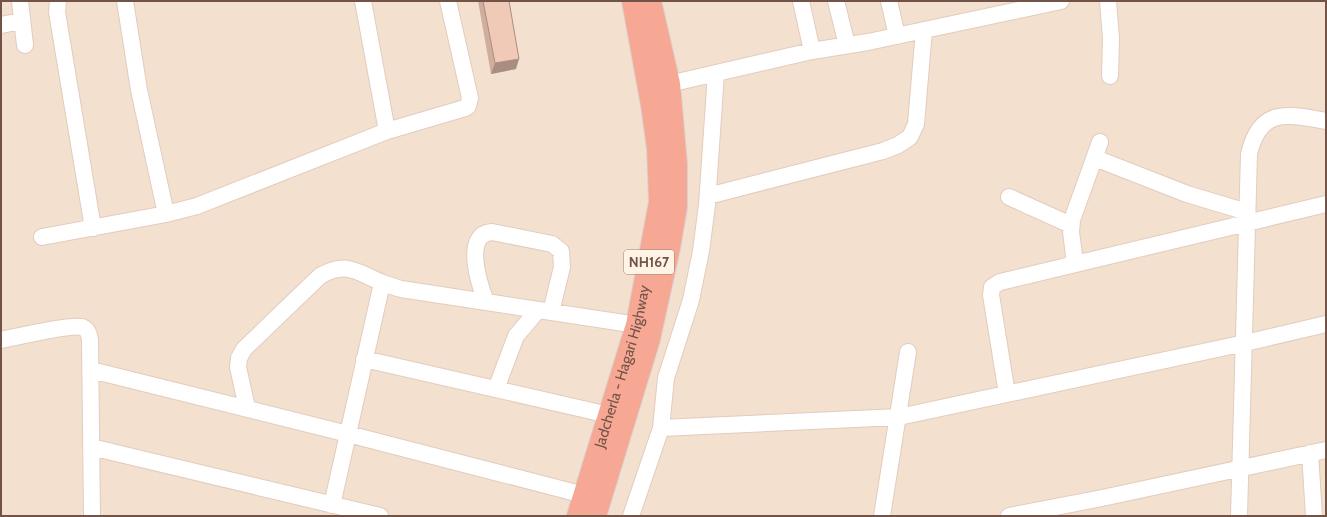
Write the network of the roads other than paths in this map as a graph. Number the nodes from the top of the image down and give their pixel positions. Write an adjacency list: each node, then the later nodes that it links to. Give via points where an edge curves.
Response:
1 (20, 1): 14 (street)
2 (58, 1): 34 (street, via 57,12)
3 (125, 1): 31 (street, via 140,90)
4 (363, 1): 25 (street)
5 (448, 1): 25 (street, via 470,98 468,106)
6 (633, 1): 41 (highway, Jadcherla - Hagari Highway / NH167, via 658,148 660,202)
7 (650, 1): 23 (highway, NH167)
8 (801, 1): 20 (street)
9 (836, 1): 19 (street)
10 (889, 1): 17 (street)
11 (1061, 1): 13 (street)
12 (1108, 1): 22 (street, via 1111,38)
13 (1022, 5): 16 (street)
14 (22, 21): 15 (street); 18 (street)
15 (1, 25)
16 (924, 30): 17 (street); 28 (street, via 916,124 910,137 898,145 883,150)
17 (897, 36): 19 (street)
18 (25, 45)
19 (847, 45): 20 (street)
20 (812, 51): 21 (street)
21 (716, 73): 23 (street); 28 (street)
22 (1110, 76)
23 (669, 84): 62 (highway, NH167, via 676,164 676,207 669,248 649,339)
24 (1326, 121): 32 (street, via 1293,115 1268,120 1259,129 1249,154)
25 (387, 131): 31 (street, via 197,206)
26 (1100, 142): 27 (street)
27 (1094, 158): 32 (street); 33 (street)
28 (708, 196): 52 (street, via 691,300 666,378)
29 (1009, 197): 33 (street)
30 (1326, 204): 32 (street)
31 (166, 214): 34 (street)
32 (1247, 217): 36 (street); 43 (street)
33 (1071, 225): 36 (street)
34 (93, 228): 35 (street)
35 (42, 237)
36 (1075, 263): 48 (street, via 1000,282 992,287 991,296)
37 (382, 283): 38 (street, via 407,290); 45 (street); 49 (street, via 364,273 339,268 320,276 244,349 238,367)
38 (486, 302): 39 (street); 39 (street, via 478,277 475,255 479,238 487,232 492,232 552,244 561,252 562,267)
39 (544, 311): 41 (street); 47 (street, via 516,336)
40 (1326, 324): 43 (street)
41 (637, 325): 50 (highway, Jadcherla - Hagari Highway / NH167)
42 (1, 340): 46 (street, via 67,327 84,328 88,331 90,340)
43 (1245, 343): 48 (street); 56 (street)
44 (908, 352): 51 (street)
45 (364, 359): 47 (street); 53 (street)
46 (91, 370): 49 (street); 54 (street)
47 (496, 389): 50 (street)
48 (1007, 394): 51 (street)
49 (246, 408): 53 (street)
50 (609, 415): 57 (highway, Jadcherla - Hagari Highway / NH167)
51 (898, 417): 52 (street); 64 (street)
52 (661, 428): 63 (street)
53 (348, 434): 57 (street); 58 (street)
54 (92, 447): 58 (street); 59 (street)
55 (1318, 452): 56 (street); 67 (street)
56 (1241, 468): 65 (street); 66 (street)
57 (584, 495): 61 (highway, Jadcherla - Hagari Highway / NH167)
58 (327, 508): 60 (street)
59 (92, 516)
60 (380, 516)
61 (578, 516)
62 (595, 516)
63 (631, 516)
64 (882, 516)
65 (1009, 516)
66 (1240, 516)
67 (1314, 516)

